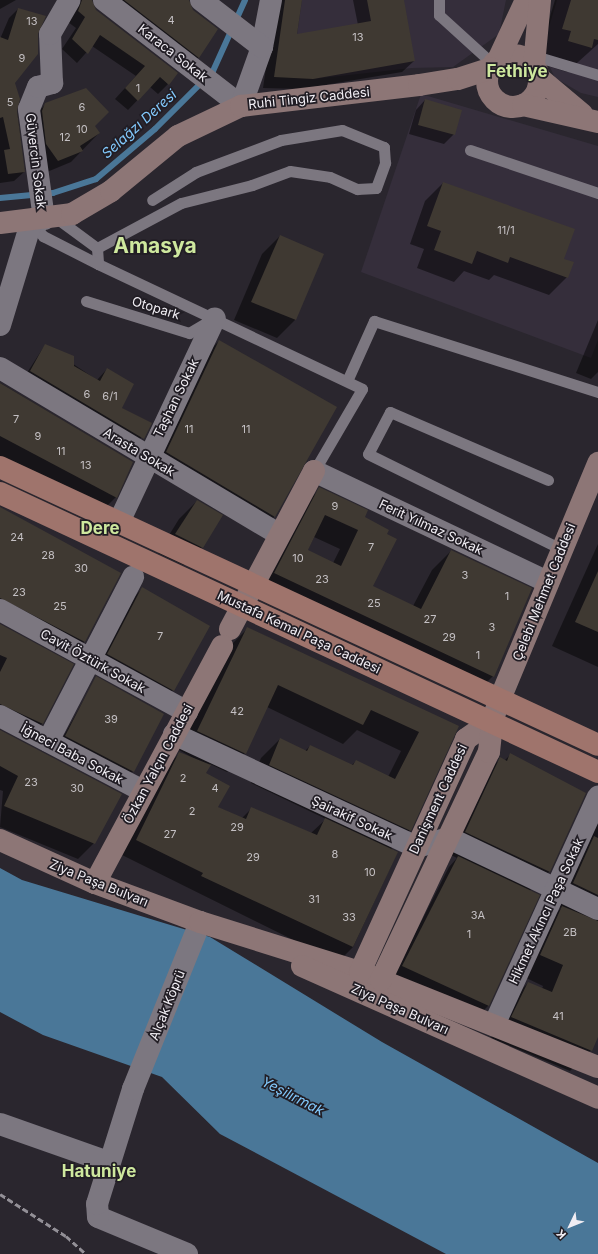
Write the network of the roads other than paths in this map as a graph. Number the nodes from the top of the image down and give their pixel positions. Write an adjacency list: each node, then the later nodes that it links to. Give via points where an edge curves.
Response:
1 (70, 0): 20 (street, Güvercin Sokak, via 50,34 52,83 38,87 28,109)
2 (104, 0): 15 (street, Karaca Sokak)
3 (271, 0): 8 (street)
4 (439, 0): 9 (lane, via 438,15)
5 (526, 0): 9 (street)
6 (540, 0): 10 (street)
7 (192, 1): 8 (street, via 222,16)
8 (262, 46): 15 (street)
9 (494, 64): 10 (street, via 520,56); 12 (street, Ruhi Tingiz Caddesi); 13 (street, via 488,77)
10 (536, 66): 11 (lane); 14 (street, via 534,97); 16 (street, via 554,94)
11 (598, 75)
12 (458, 79): 13 (street); 15 (street, Ruhi Tingiz Caddesi)
13 (491, 93): 14 (street, via 503,105)
14 (523, 105): 16 (street)
15 (242, 106): 20 (street, Ruhi Tingiz Caddesi, via 178,136 111,190 72,214)
16 (595, 121)
17 (470, 150): 18 (lane)
18 (598, 193)
19 (152, 200): 22 (lane, via 196,172 281,140 342,130 384,147 385,163 376,188 357,189 330,177 290,171 252,185 181,204)
20 (43, 209): 21 (street, Ruhi Tingiz Caddesi); 22 (lane); 23 (lane, via 44,236); 24 (street)
21 (0, 223)
22 (97, 248): 23 (lane)
23 (98, 264): 26 (lane)
24 (4, 296): 27 (street)
25 (86, 301): 26 (lane, Otopark, via 189,333)
26 (215, 318): 29 (lane); 31 (street, Taşhan Sokak)
27 (0, 324)
28 (0, 368): 31 (street, Arasta Sokak)
29 (347, 381): 30 (lane, via 374,321); 34 (lane, via 362,389)
30 (598, 392)
31 (148, 457): 37 (street, Taşhan Sokak); 38 (street, Arasta Sokak)
32 (598, 462): 39 (street, Çelebi Mehmet Caddesi)
33 (0, 467): 37 (main road, Mustafa Kemal Paşa Caddesi)
34 (314, 471): 38 (street, Özkan Yalçın Caddesi); 41 (street, Ferit Yılmaz Sokak)
35 (548, 480): 39 (lane, via 390,412 368,454)
36 (0, 493): 43 (main road, Mustafa Kemal Paşa Caddesi)
37 (119, 522): 42 (main road, Mustafa Kemal Paşa Caddesi)
38 (279, 534): 42 (street, Özkan Yalçın Caddesi)
39 (561, 549): 41 (street, Çelebi Mehmet Caddesi)
40 (133, 577): 45 (street)
41 (548, 582): 46 (street, Çelebi Mehmet Caddesi)
42 (252, 584): 43 (street, Özkan Yalçın Caddesi); 46 (main road, Mustafa Kemal Paşa Caddesi)
43 (242, 606): 47 (street, Özkan Yalçın Caddesi); 49 (main road, Mustafa Kemal Paşa Caddesi)
44 (0, 610): 45 (street, Cavit Öztürk Sokak)
45 (90, 660): 47 (street, Cavit Öztürk Sokak); 51 (street)
46 (500, 699): 49 (street, Çelebi Mehmet Caddesi); 52 (main road, Mustafa Kemal Paşa Caddesi)
47 (187, 712): 50 (street, Özkan Yalçın Caddesi)
48 (0, 716): 51 (street, İğneci Baba Sokak)
49 (492, 721): 53 (main road, Mustafa Kemal Paşa Caddesi); 56 (street, Danişment Caddesi, via 489,752); 58 (street, Danişment Caddesi, via 466,739)
50 (174, 734): 54 (street, Özkan Yalçın Caddesi); 58 (street, Şairakif Sokak)
51 (48, 741): 54 (street, İğneci Baba Sokak)
52 (598, 745)
53 (598, 772)
54 (143, 791): 59 (street, Özkan Yalçın Caddesi)
55 (598, 797): 60 (street, Hikmet Akıncı Paşa Sokak)
56 (449, 838): 58 (street); 60 (street); 64 (street, Danişment Caddesi)
57 (0, 840): 59 (street, Ziya Paşa Bulvarı)
58 (416, 847): 63 (street, Danişment Caddesi)
59 (95, 883): 62 (street, Ziya Paşa Bulvarı)
60 (557, 888): 61 (street); 65 (street, Hikmet Akıncı Paşa Sokak)
61 (598, 909)
62 (200, 922): 63 (street, Ziya Paşa Bulvarı); 67 (street, Ziya Paşa Bulvarı); 69 (street, Alçak Köprü, via 133,1089)
63 (360, 972): 64 (street, Ziya Paşa Bulvarı)
64 (381, 980): 65 (street, Ziya Paşa Bulvarı)
65 (494, 1025): 66 (street, Ziya Paşa Bulvarı)
66 (597, 1064)
67 (598, 1098)
68 (0, 1124): 69 (street)
69 (108, 1162): 70 (street, Alçak Köprü, via 97,1204 98,1217)
70 (187, 1254)

